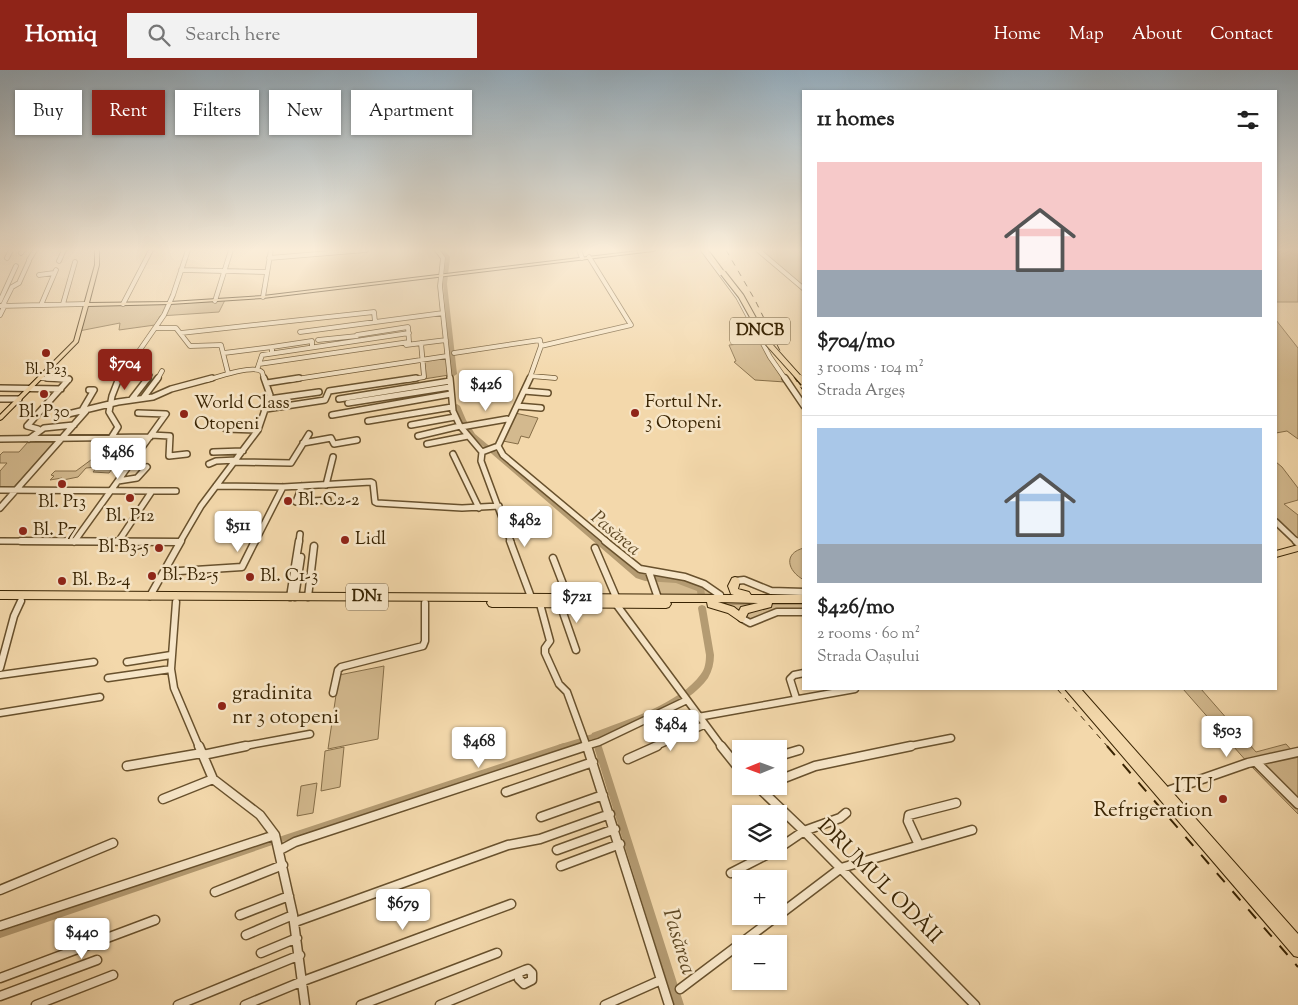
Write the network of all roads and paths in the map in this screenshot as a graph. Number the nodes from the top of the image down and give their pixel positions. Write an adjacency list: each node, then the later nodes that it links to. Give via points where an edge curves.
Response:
1 (9, 294): 22 (street)
2 (46, 294): 21 (street)
3 (66, 294): 18 (street)
4 (89, 294): 19 (main road)
5 (128, 294): 20 (street)
6 (173, 294): 17 (street)
7 (217, 294): 16 (street)
8 (263, 294): 15 (street)
9 (292, 294): 15 (main road)
10 (442, 294): 23 (street)
11 (611, 294): 39 (street, via 630,325)
12 (735, 294): 74 (street, via 770,357)
13 (739, 294): 56 (main road, DNCB, bridge, via 766,341)
14 (742, 294): 53 (main road, DNCB, bridge, via 768,338)
15 (263, 297): 16 (main road)
16 (215, 301): 17 (main road)
17 (170, 303): 20 (main road); 27 (street)
18 (63, 304): 19 (street); 21 (street)
19 (86, 304): 20 (main road); 54 (main road, via 76,341)
20 (123, 304)
21 (42, 305): 22 (street)
22 (3, 306): 24 (street)
23 (443, 313): 26 (street); 34 (street)
24 (0, 315)
25 (333, 316): 26 (street, via 374,312); 28 (street); 30 (street)
26 (375, 322): 28 (street)
27 (155, 328): 30 (street, via 173,327); 75 (street, via 131,358)
28 (332, 328): 29 (street)
29 (300, 332)
30 (181, 333): 45 (street, via 188,345 219,344)
31 (409, 333): 32 (street, via 408,327); 36 (street); 48 (street, via 409,342)
32 (357, 335): 33 (street); 36 (street)
33 (318, 340): 35 (street); 38 (street)
34 (446, 340): 37 (street); 46 (street)
35 (312, 341): 40 (street); 41 (street)
36 (357, 341): 38 (street)
37 (421, 343): 42 (street); 47 (street)
38 (318, 346): 41 (street)
39 (541, 346): 44 (street, via 540,340); 52 (street)
40 (272, 347): 43 (street); 45 (street)
41 (312, 347): 43 (street)
42 (367, 350)
43 (272, 353): 48 (street, via 261,355)
44 (454, 353)
45 (224, 354): 50 (street)
46 (447, 356): 47 (street); 58 (street)
47 (422, 360): 57 (street); 79 (street, via 424,377 329,391 325,400)
48 (258, 366): 50 (street); 57 (street)
49 (162, 371): 67 (street, via 156,384)
50 (228, 373): 67 (street)
51 (150, 375): 72 (street)
52 (531, 376): 55 (street); 63 (street)
53 (802, 377)
54 (40, 378): 60 (main road); 61 (street, via 68,378)
55 (555, 378)
56 (802, 381)
57 (267, 383): 70 (street)
58 (450, 384): 66 (street); 71 (street); 73 (street)
59 (0, 388): 60 (street)
60 (29, 389): 61 (street); 69 (main road)
61 (61, 389): 93 (street, via 27,426)
62 (89, 390): 81 (street, via 94,390)
63 (524, 391): 65 (street); 76 (street)
64 (319, 392): 70 (street)
65 (548, 393)
66 (451, 394): 77 (street); 84 (street)
67 (143, 398): 72 (street)
68 (0, 399): 69 (street)
69 (19, 399): 86 (main road)
70 (269, 399): 79 (street)
71 (339, 399)
72 (131, 400): 75 (street)
73 (348, 403)
74 (802, 403)
75 (111, 404): 80 (street); 101 (street, via 109,412 118,427)
76 (517, 406): 78 (street); 108 (street)
77 (452, 407): 85 (street); 88 (street)
78 (541, 408)
79 (266, 409): 95 (street)
80 (87, 410): 81 (street); 89 (street)
81 (81, 412): 83 (street)
82 (138, 413): 98 (street, via 165,414)
83 (64, 415)
84 (332, 415)
85 (455, 417): 90 (street); 92 (street)
86 (0, 418)
87 (507, 419): 92 (street)
88 (368, 421)
89 (74, 425): 93 (street, via 50,425); 104 (street)
90 (411, 425)
91 (227, 426): 95 (street, via 226,429)
92 (461, 427): 99 (street); 100 (street)
93 (38, 429): 103 (street)
94 (175, 430): 97 (street)
95 (258, 430): 109 (street)
96 (309, 434): 106 (street)
97 (170, 435): 98 (street); 112 (street, via 169,456)
98 (150, 436): 101 (street); 118 (street)
99 (418, 436)
100 (468, 436): 107 (street); 111 (street)
101 (111, 438): 104 (street)
102 (0, 439): 103 (street)
103 (29, 439): 104 (street)
104 (61, 439): 125 (street)
105 (357, 440): 106 (street, via 334,444 331,438)
106 (303, 443): 115 (street, via 291,463)
107 (427, 444)
108 (498, 446): 111 (street); 149 (street, via 503,455)
109 (243, 451): 110 (street); 115 (street)
110 (213, 452)
111 (485, 452): 129 (street, via 481,459)
112 (187, 454)
113 (453, 454): 131 (street)
114 (333, 457): 119 (street)
115 (236, 461): 116 (street); 120 (street)
116 (209, 464)
117 (147, 467): 118 (street, via 136,478)
118 (118, 481): 126 (street)
119 (326, 485): 121 (street); 131 (street, via 372,483 374,502 377,503)
120 (216, 486): 122 (street); 139 (street)
121 (302, 486): 122 (street); 128 (street, via 296,502)
122 (283, 487): 148 (street, via 242,566)
123 (0, 490): 125 (street)
124 (176, 490): 127 (street)
125 (15, 491): 126 (street); 130 (street)
126 (111, 491): 127 (street); 137 (street)
127 (152, 491): 138 (street)
128 (328, 500)
129 (498, 506): 131 (street); 133 (street)
130 (0, 508)
131 (479, 508)
132 (521, 512): 133 (street)
133 (502, 514): 157 (street)
134 (1277, 523): 140 (street)
135 (300, 534): 155 (street)
136 (0, 541): 137 (street)
137 (74, 542): 138 (street)
138 (118, 542): 139 (street)
139 (180, 542): 148 (street)
140 (1298, 543): 144 (highway)
141 (314, 546): 156 (street)
142 (595, 548): 161 (street)
143 (1298, 548): 145 (highway)
144 (1277, 549)
145 (1277, 554)
146 (301, 557): 155 (street)
147 (552, 558): 160 (street)
148 (164, 572): 154 (street)
149 (651, 578): 153 (street, via 676,574 708,586); 158 (street)
150 (734, 581): 151 (street, via 745,580 774,592); 153 (highway); 165 (highway, via 732,587 737,593)
151 (802, 592)
152 (0, 595): 154 (highway, DN1)
153 (720, 595): 164 (highway)
154 (150, 596): 155 (highway, DN1)
155 (292, 597): 156 (highway, DN1)
156 (308, 597): 157 (highway, DN1)
157 (532, 597): 160 (highway, DN1)
158 (658, 598): 161 (highway, DN1); 164 (highway, DN1)
159 (802, 598): 166 (highway, DN1)
160 (564, 600): 161 (highway, DN1); 169 (highway, DN1); 175 (street)
161 (616, 600): 164 (highway, DN1); 190 (street)
162 (0, 601): 163 (highway, DN1)
163 (21, 601): 167 (highway, DN1); 173 (street)
164 (710, 601): 165 (highway, DN1); 165 (highway, DN1, via 729,604); 172 (highway)
165 (767, 601): 166 (highway, DN1); 172 (highway, via 744,610)
166 (786, 601): 170 (highway, DN1)
167 (176, 602): 168 (highway, DN1); 176 (street)
168 (425, 603): 169 (highway, DN1); 187 (street, via 423,646 341,667)
169 (540, 604): 196 (street, via 550,641 545,653 559,684 567,692)
170 (802, 604)
171 (802, 612): 172 (street, via 777,612 750,623)
172 (741, 618)
173 (8, 637): 174 (street); 179 (street)
174 (0, 639)
175 (576, 650)
176 (171, 655): 178 (street); 180 (street)
177 (94, 662): 182 (street)
178 (126, 662)
179 (0, 668)
180 (171, 669): 183 (street); 200 (street, via 174,688)
181 (802, 673): 189 (street, via 794,674 790,680)
182 (0, 675)
183 (108, 678)
184 (844, 690): 189 (street)
185 (1070, 690): 246 (main road)
186 (1077, 690): 209 (main road)
187 (334, 693)
188 (100, 697): 191 (street)
189 (796, 698): 192 (street)
190 (687, 700): 192 (street); 196 (street)
191 (0, 713)
192 (698, 717): 193 (street)
193 (704, 725): 201 (street); 202 (street)
194 (310, 734): 200 (street)
195 (951, 738): 206 (street, via 815,766)
196 (587, 746): 203 (street); 226 (street, via 295,842)
197 (799, 750): 199 (street)
198 (1298, 752): 204 (street)
199 (788, 753)
200 (203, 754): 205 (street); 207 (street)
201 (628, 759)
202 (732, 759)
203 (593, 762): 208 (street); 210 (street)
204 (1256, 762): 209 (street); 214 (street)
205 (127, 766)
206 (788, 777)
207 (213, 778): 212 (street); 221 (street, via 260,816)
208 (506, 792)
209 (1165, 792): 245 (main road)
210 (603, 795): 216 (street); 217 (street)
211 (767, 795): 220 (street, DRUMUL ODĂII)
212 (163, 799)
213 (956, 803): 225 (street, via 909,815 908,821)
214 (1298, 804)
215 (846, 813): 220 (street)
216 (610, 814): 218 (street); 239 (street, via 540,839 508,845)
217 (541, 817)
218 (615, 829): 224 (street); 227 (street)
219 (972, 830): 225 (street)
220 (804, 831): 223 (street); 231 (street, DRUMUL ODĂII)
221 (275, 835): 226 (street); 242 (street)
222 (113, 843): 233 (street)
223 (787, 843)
224 (620, 844): 230 (street); 254 (street)
225 (919, 844): 231 (street)
226 (280, 850): 229 (street)
227 (557, 850)
228 (756, 860): 232 (street)
229 (283, 865): 234 (street); 235 (street)
230 (561, 866)
231 (840, 868): 237 (street); 266 (street, DRUMUL ODĂII)
232 (731, 873)
233 (0, 890)
234 (215, 892)
235 (289, 896): 238 (street); 239 (street)
236 (512, 904): 255 (street)
237 (787, 908)
238 (240, 915)
239 (294, 919): 243 (street); 244 (street)
240 (155, 920): 253 (street)
241 (765, 925): 256 (street)
242 (0, 926)
243 (246, 934)
244 (297, 938): 247 (street); 249 (street)
245 (1298, 942)
246 (1298, 952)
247 (260, 953)
248 (498, 953): 263 (street)
249 (300, 955): 255 (street); 260 (street)
250 (97, 960): 257 (street)
251 (518, 973): 258 (street)
252 (113, 975): 259 (street)
253 (0, 978)
254 (661, 980): 264 (street); 265 (street)
255 (303, 981): 261 (street); 262 (street)
256 (680, 989)
257 (0, 996)
258 (446, 1004)
259 (36, 1005)
260 (178, 1005)
261 (245, 1005)
262 (306, 1005)
263 (361, 1005)
264 (605, 1005)
265 (669, 1005)
266 (975, 1005)

